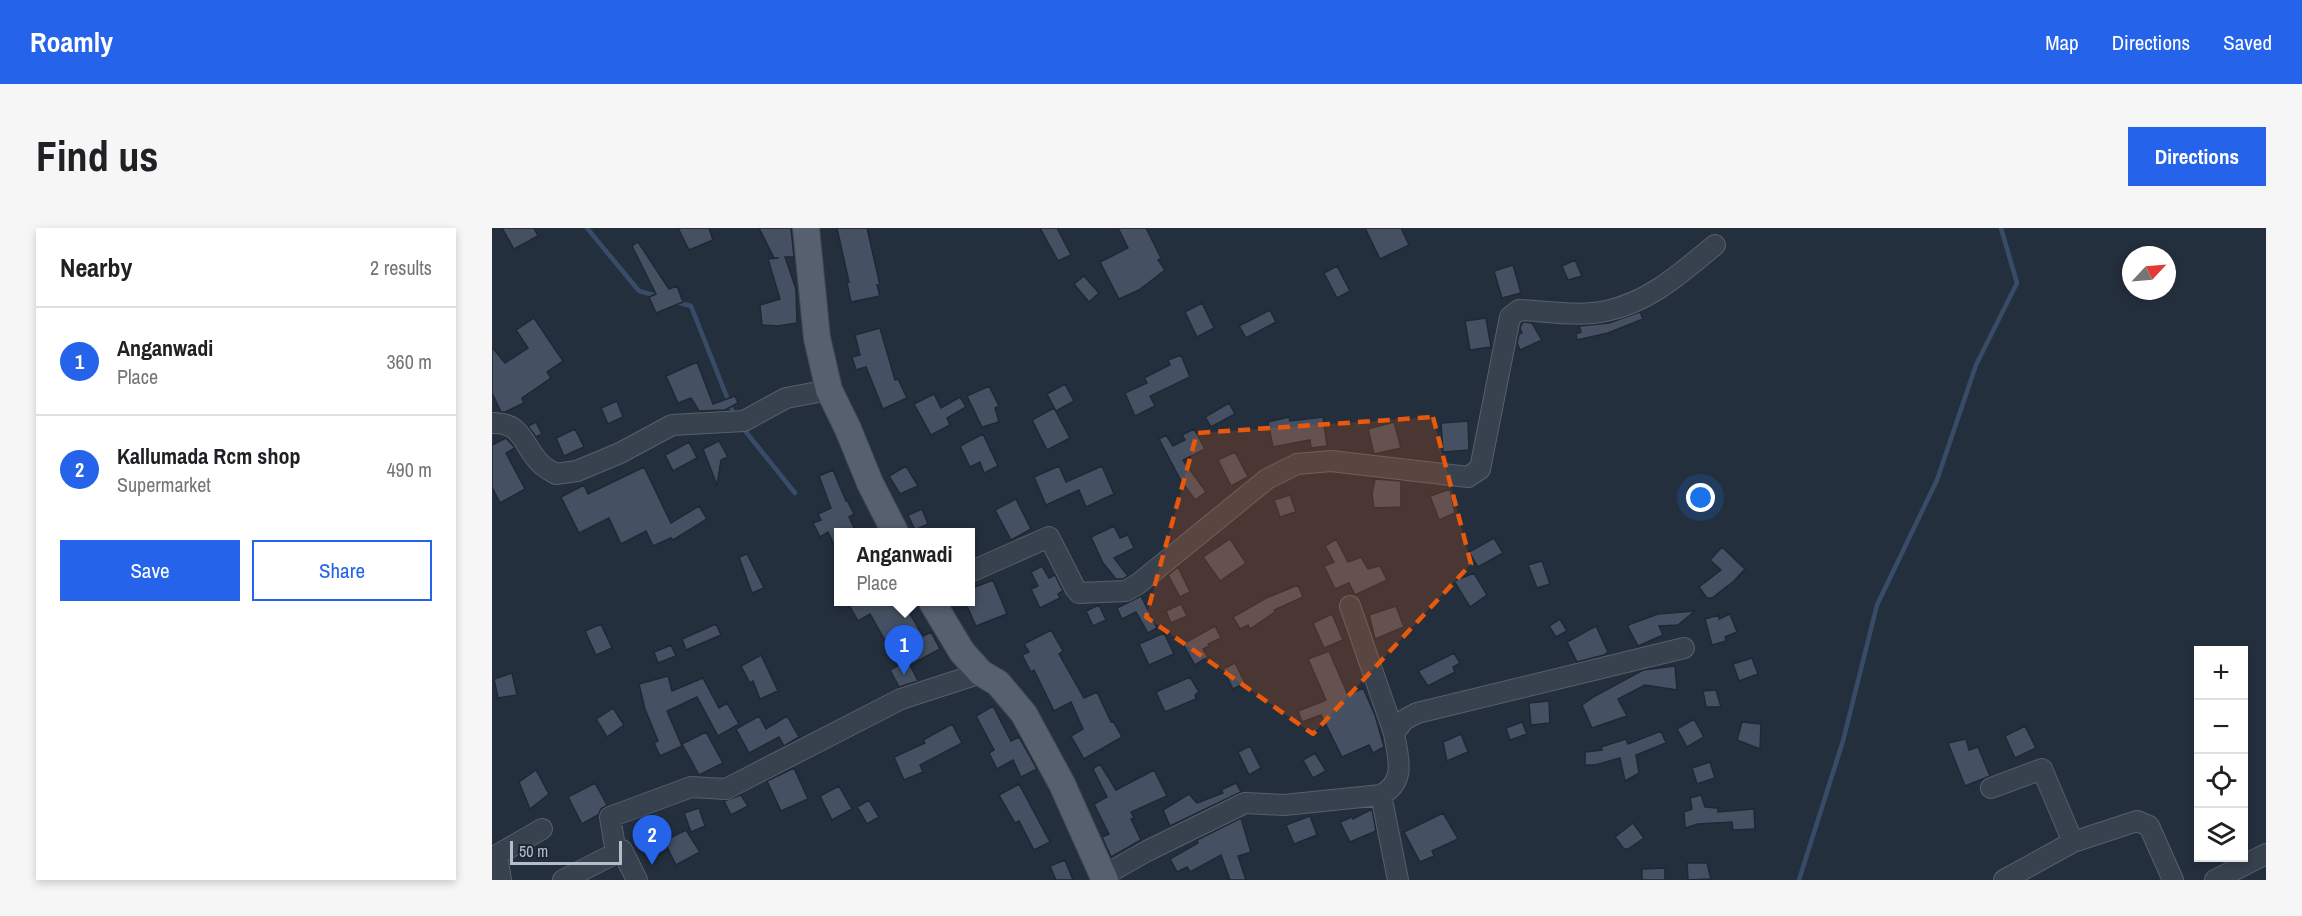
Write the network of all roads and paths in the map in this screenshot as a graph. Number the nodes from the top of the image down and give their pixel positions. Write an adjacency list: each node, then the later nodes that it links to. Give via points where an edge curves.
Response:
1 (806, 228): 3 (main road, via 817,338)
2 (1715, 245): 6 (street, via 1653,294 1627,305 1586,313 1514,313 1510,317 1480,469 1475,474 1468,477 1331,461 1297,464 1267,479 1126,591 1079,593 1049,537)
3 (829, 390): 4 (street, via 786,398 744,421 672,425 620,453 577,471 556,474 540,463 520,433 502,423); 5 (main road)
4 (492, 423)
5 (893, 528)
6 (975, 570)
7 (934, 606): 10 (main road, via 962,652)
8 (1350, 606): 11 (street)
9 (1684, 648): 11 (street, via 1418,713 1404,720)
10 (981, 673): 16 (street, via 901,699 726,789 691,787 610,817); 18 (main road, via 998,683 1024,714 1062,784)
11 (1394, 733): 13 (street, via 1398,779)
12 (1991, 788): 15 (street, via 2042,769)
13 (1381, 795): 18 (street, via 1284,805 1245,803 1147,851); 22 (street)
14 (542, 829): 19 (street, via 496,855)
15 (2073, 842): 23 (street); 24 (street, via 2137,822 2149,826)
16 (616, 853): 20 (street); 21 (street, via 622,850)
17 (2266, 854): 25 (street)
18 (1104, 878)
19 (501, 880)
20 (563, 880)
21 (637, 880)
22 (1398, 880)
23 (2004, 880)
24 (2174, 880)
25 (2215, 880)

